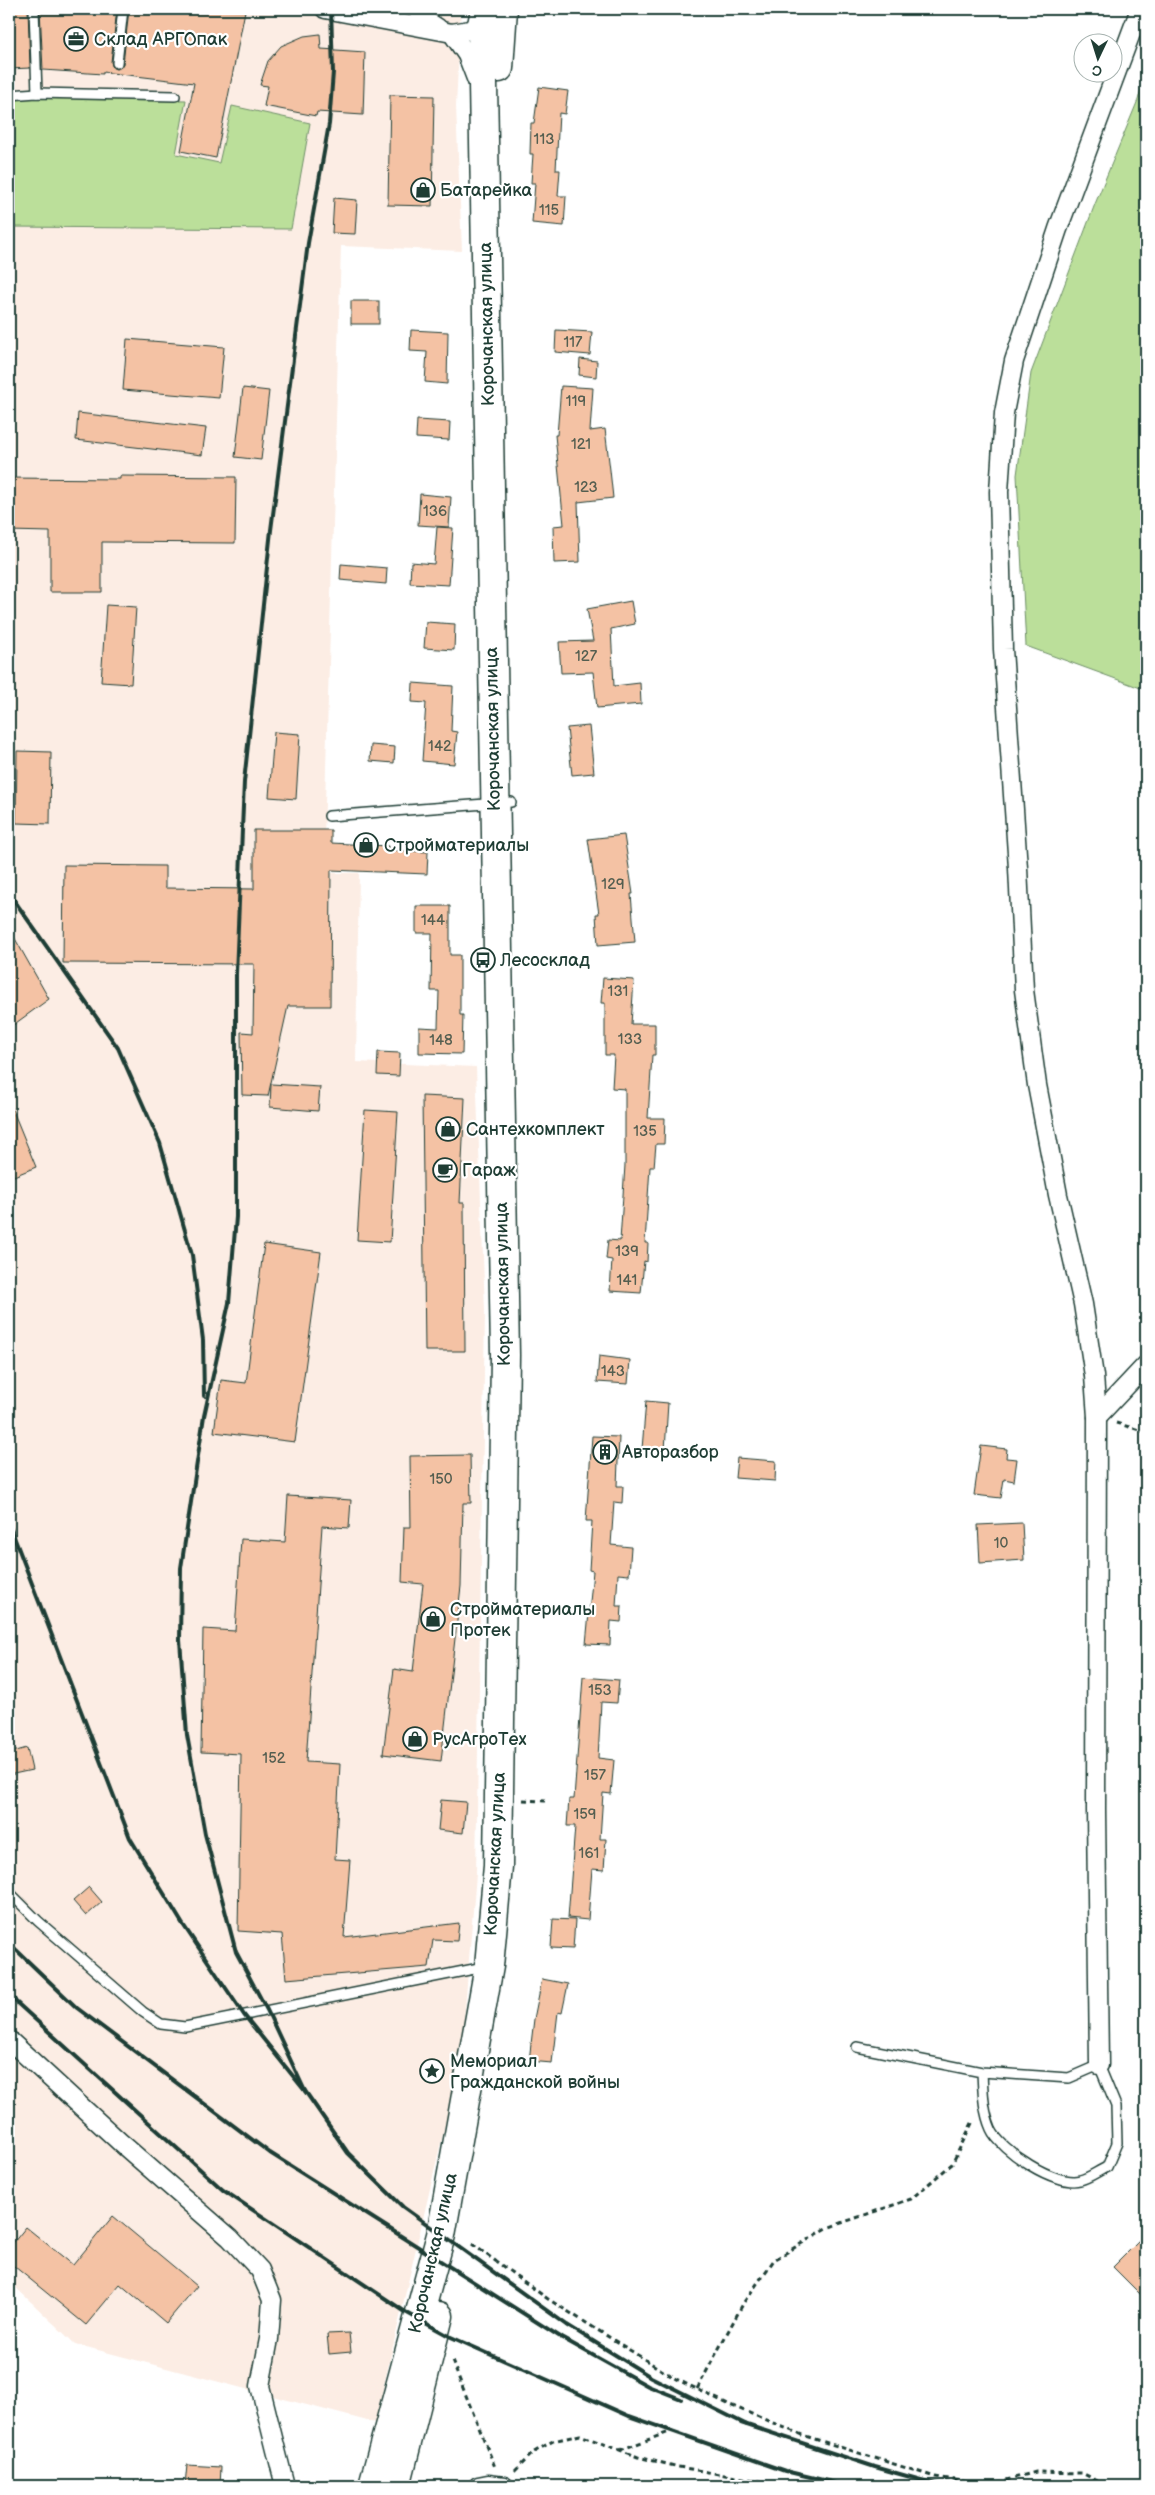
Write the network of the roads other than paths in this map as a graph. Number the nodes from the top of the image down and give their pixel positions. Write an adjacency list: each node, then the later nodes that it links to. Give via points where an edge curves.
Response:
1 (34, 9): 11 (lane)
2 (123, 9): 10 (lane)
3 (325, 9): 7 (street)
4 (417, 9): 9 (street, via 421,16)
5 (503, 9): 15 (main road, Корочанская улица, via 498,118)
6 (1140, 9): 18 (street, via 1058,229 1014,361 1004,413 999,492 1003,650 1024,990 1037,1085 1083,1304)
7 (368, 12): 9 (street)
8 (489, 14): 9 (street, via 470,30); 14 (main road, Корочанская улица)
9 (448, 32): 14 (street, via 467,55)
10 (117, 63)
11 (37, 93): 12 (lane); 13 (lane)
12 (9, 95)
13 (175, 96)
14 (484, 104): 15 (main road, Корочанская улица)
15 (503, 802): 16 (lane); 20 (main road, Корочанская улица, via 505,1355 498,1866); 27 (main road, Корочанская улица, via 522,1352 517,1864 508,1967 458,2247)
16 (329, 816)
17 (1146, 1365): 18 (street)
18 (1097, 1417): 23 (street, via 1096,1810)
19 (9, 1892): 20 (lane, via 53,1934 161,2024 185,2027)
20 (489, 1966): 26 (main road, Корочанская улица, via 438,2251)
21 (9, 2040): 25 (street, via 230,2238 260,2270 272,2300 260,2386)
22 (857, 2047): 24 (lane)
23 (1100, 2065): 24 (lane, via 1069,2078); 24 (lane, via 1116,2106 1117,2143 1107,2166 1078,2181 1049,2176 1014,2157 991,2130)
24 (982, 2072)
25 (285, 2486)
26 (373, 2486)
27 (396, 2486)
28 (478, 2486): 29 (street)
29 (503, 2486)

